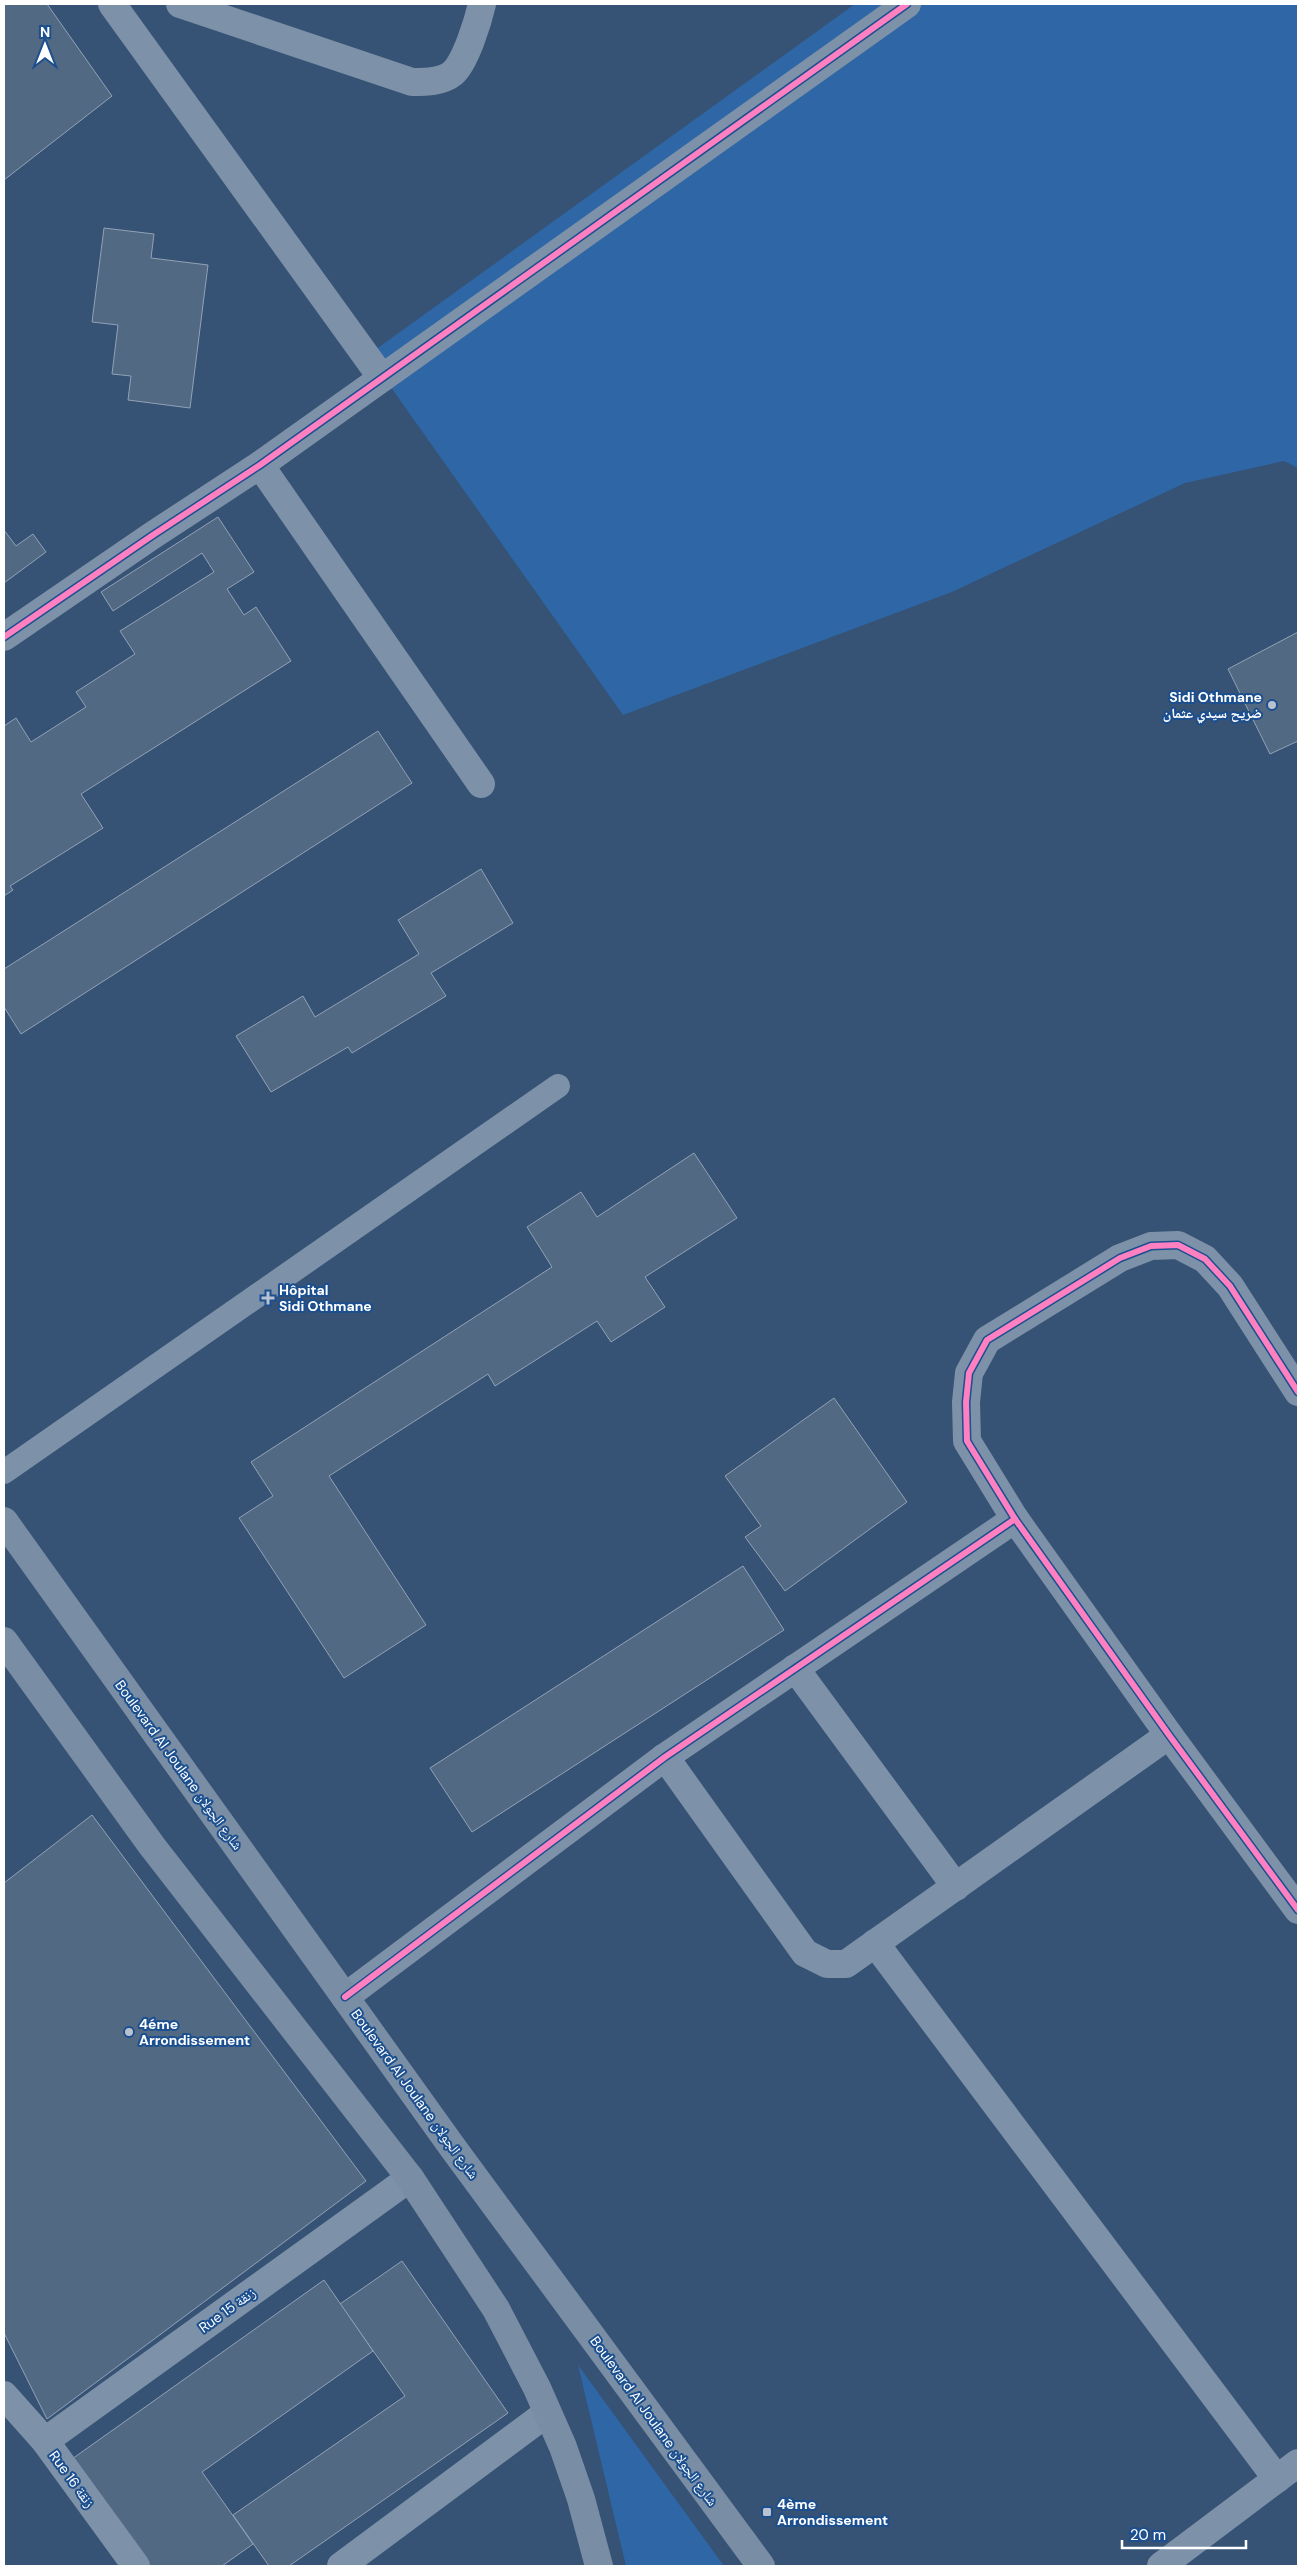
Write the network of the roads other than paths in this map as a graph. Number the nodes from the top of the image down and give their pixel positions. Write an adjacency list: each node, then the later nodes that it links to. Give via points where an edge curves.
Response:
1 (112, 4): 5 (street)
2 (180, 4): 3 (street, via 412,82 431,82 453,73 460,63)
3 (482, 4)
4 (907, 4): 5 (street)
5 (382, 378): 6 (street)
6 (260, 465): 7 (street); 8 (street)
7 (4, 637)
8 (481, 784)
9 (558, 1086): 11 (lane)
10 (1298, 1392): 12 (street, via 1230,1286 1205,1259 1178,1245 1152,1246 1120,1258 987,1340 969,1373 967,1441)
11 (4, 1472)
12 (1015, 1519): 15 (street); 16 (street)
13 (4, 1521): 21 (main road, Boulevard Al Joulane شارع الجولان)
14 (4, 1640): 22 (main road, via 152,1846)
15 (795, 1668): 17 (street); 18 (street)
16 (1169, 1735): 18 (street); 19 (street)
17 (665, 1757): 20 (street, via 805,1953 827,1964 846,1964); 21 (street)
18 (956, 1888): 20 (street)
19 (1298, 1910)
20 (876, 1943): 26 (street)
21 (345, 1997): 30 (main road, Boulevard Al Joulane شارع الجولان)
22 (410, 2178): 24 (main road, via 496,2309); 25 (street, Rue 15 زنقة)
23 (4, 2395): 25 (street, Rue 16 زنقة)
24 (547, 2413): 28 (street); 29 (main road, via 581,2499)
25 (45, 2441): 27 (street, Rue 16 زنقة)
26 (1291, 2472): 31 (street)
27 (136, 2566)
28 (341, 2566)
29 (599, 2566)
30 (761, 2566)
31 (1161, 2566)

